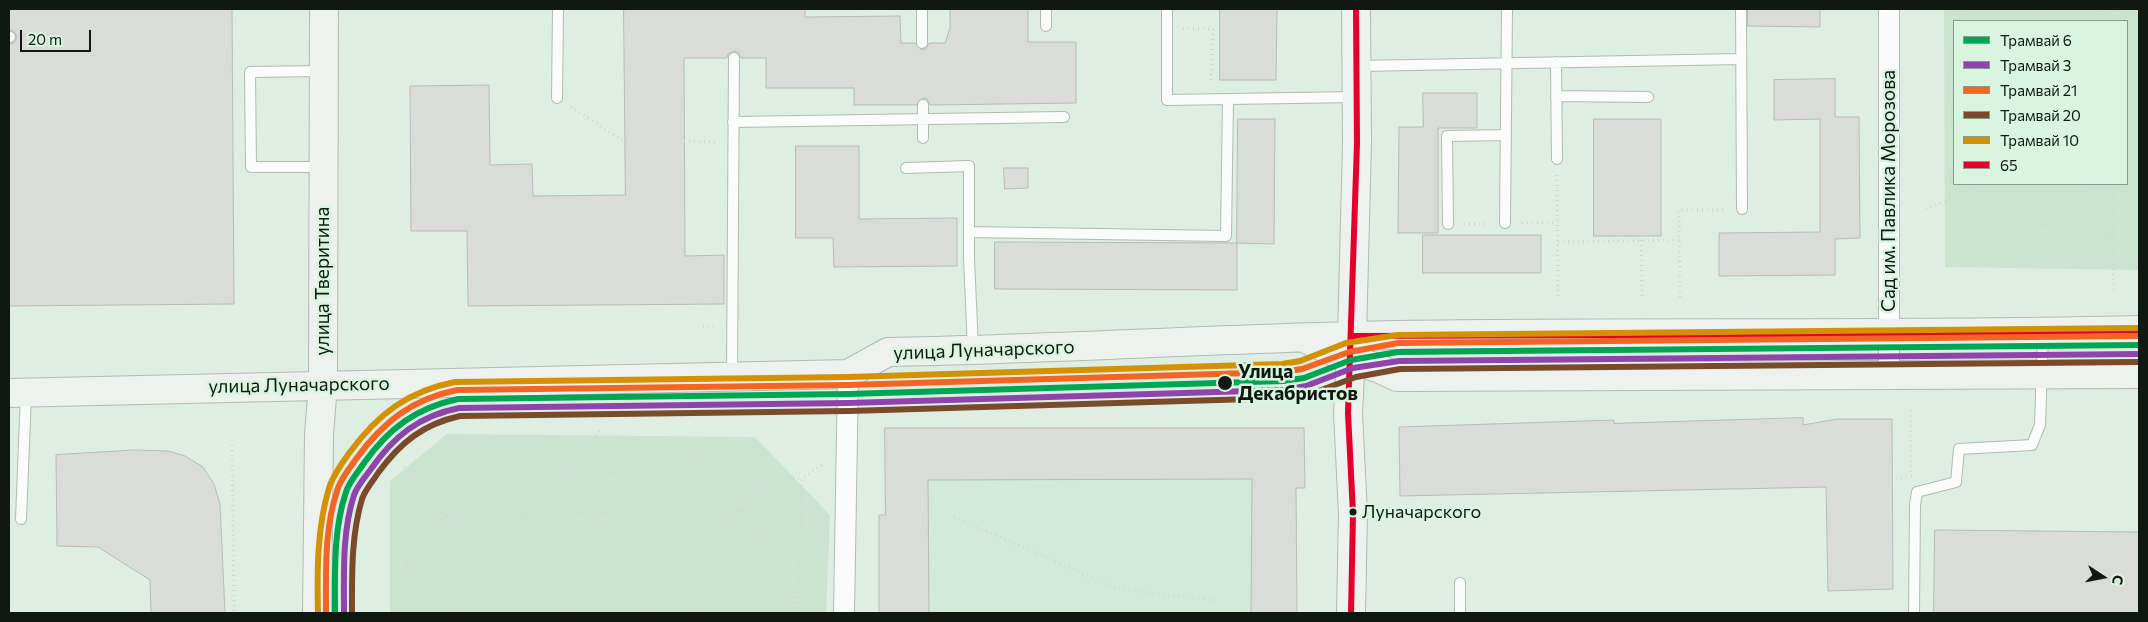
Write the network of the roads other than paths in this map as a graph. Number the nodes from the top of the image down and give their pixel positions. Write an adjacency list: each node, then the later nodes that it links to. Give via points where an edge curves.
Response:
1 (324, 9): 17 (main road, улица Тверитина)
2 (558, 9): 21 (lane)
3 (922, 9): 11 (lane)
4 (1046, 9): 10 (lane)
5 (1166, 9): 22 (lane, via 1167,100)
6 (1356, 9): 16 (main road)
7 (1507, 9): 15 (lane)
8 (1741, 9): 13 (lane)
9 (1890, 9): 38 (street, Сад им. Павлика Морозова)
10 (1046, 26)
11 (922, 43)
12 (734, 58): 26 (lane)
13 (1741, 59): 14 (lane); 32 (lane)
14 (1556, 62): 15 (lane); 18 (lane)
15 (1506, 63): 16 (lane); 27 (lane)
16 (1357, 66): 19 (main road)
17 (324, 71): 30 (main road, улица Тверитина); 30 (lane, via 250,72 251,167)
18 (1556, 96): 20 (lane); 29 (lane)
19 (1357, 97): 22 (lane); 39 (main road)
20 (1648, 97)
21 (557, 98)
22 (1228, 99): 35 (lane, via 1226,236)
23 (922, 105): 25 (lane)
24 (1064, 117): 25 (lane)
25 (923, 119): 26 (lane); 28 (lane)
26 (733, 122): 45 (lane)
27 (1506, 135): 33 (lane); 34 (lane, via 1447,136)
28 (923, 138)
29 (1557, 159)
30 (324, 167): 46 (main road, улица Тверитина)
31 (906, 168): 35 (lane, via 969,166)
32 (1742, 210)
33 (1505, 223)
34 (1448, 224)
35 (969, 232): 40 (lane)
36 (2139, 330): 37 (main road, улица Луначарского)
37 (2042, 333): 38 (main road, улица Луначарского); 44 (lane)
38 (1889, 334): 39 (main road, улица Луначарского); 42 (street, Сад им. Павлика Морозова)
39 (1352, 348): 40 (main road, улица Луначарского, via 1304,338); 42 (main road, улица Луначарского, via 1378,368 1397,377); 52 (main road, via 1348,413 1353,514)
40 (973, 350): 41 (main road, улица Луначарского, via 888,352)
41 (848, 374): 45 (main road, улица Луначарского); 51 (street)
42 (1889, 374): 44 (main road, улица Луначарского)
43 (2139, 374): 44 (main road, улица Луначарского)
44 (2042, 375): 54 (lane, via 2040,425 2032,446 1959,450 1956,482 1917,492)
45 (732, 378): 46 (main road, улица Луначарского)
46 (323, 384): 47 (main road, улица Луначарского); 50 (main road, улица Тверитина, via 319,436)
47 (17, 392): 48 (lane)
48 (21, 519)
49 (1460, 583): 53 (lane)
50 (317, 613)
51 (844, 613)
52 (1351, 613)
53 (1460, 613)
54 (1914, 613)

